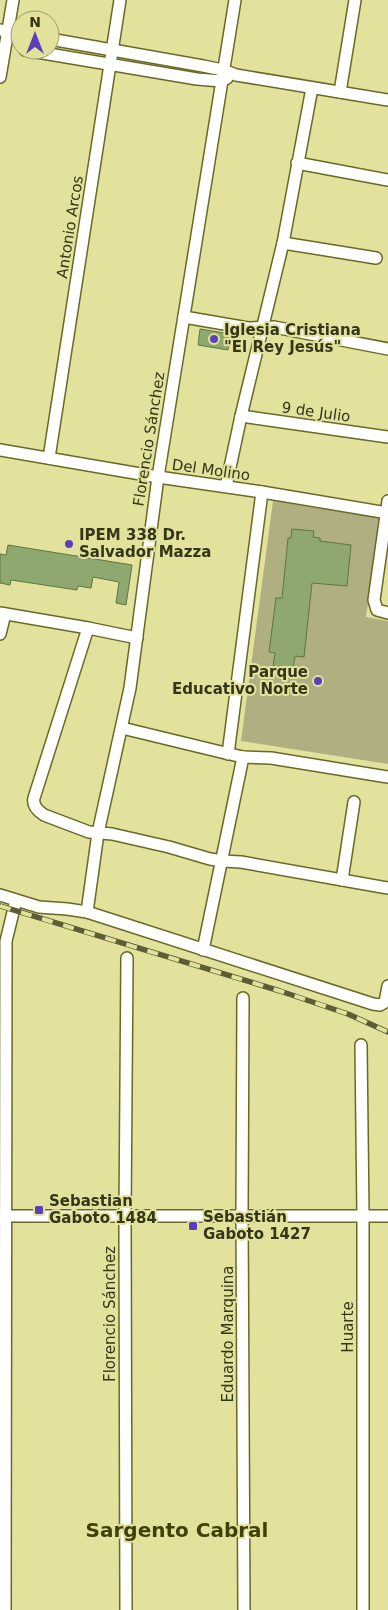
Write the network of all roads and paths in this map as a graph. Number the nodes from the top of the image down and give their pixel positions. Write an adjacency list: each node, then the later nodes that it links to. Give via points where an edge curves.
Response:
1 (13, 0): 5 (street)
2 (120, 0): 8 (street, Antonio Arcos)
3 (235, 0): 12 (street, Florencio Sánchez)
4 (355, 0): 14 (street)
5 (4, 31): 7 (street)
6 (60, 41): 8 (street)
7 (2, 46): 11 (street)
8 (112, 50): 10 (street, Antonio Arcos); 12 (street)
9 (60, 56): 10 (street)
10 (111, 65): 12 (street, via 197,79); 26 (street, Antonio Arcos)
11 (0, 76)
12 (222, 76): 13 (street, via 236,75); 20 (street, Florencio Sánchez)
13 (312, 88): 14 (street); 16 (street)
14 (340, 92): 15 (street)
15 (388, 100)
16 (297, 163): 17 (street); 18 (street)
17 (388, 180)
18 (282, 243): 19 (street); 21 (street)
19 (376, 258)
20 (184, 317): 21 (street); 27 (street, Florencio Sánchez)
21 (261, 328): 22 (street, via 274,327); 23 (street)
22 (388, 349)
23 (241, 416): 24 (street, 9 de Julio); 28 (street)
24 (388, 437)
25 (0, 450): 26 (street, Del Molino)
26 (49, 458): 27 (street, Del Molino)
27 (158, 477): 28 (street, Del Molino); 36 (street, Florencio Sánchez)
28 (226, 486): 29 (street, Del Molino)
29 (262, 492): 31 (street, Del Molino); 38 (street)
30 (388, 500): 31 (street)
31 (387, 513): 32 (street, via 374,600 377,610)
32 (388, 613)
33 (2, 614): 34 (street); 35 (street)
34 (88, 628): 36 (street); 42 (street, via 33,802 44,815)
35 (0, 634)
36 (137, 638): 37 (street, Florencio Sánchez)
37 (122, 728): 38 (street); 42 (street, Florencio Sánchez)
38 (228, 754): 39 (street)
39 (243, 756): 40 (street); 43 (street)
40 (388, 777)
41 (354, 802): 44 (street)
42 (98, 833): 43 (street, via 169,847); 48 (street, Florencio Sánchez)
43 (222, 862): 44 (street, via 241,862); 49 (street)
44 (342, 880): 45 (street)
45 (388, 888)
46 (0, 895): 47 (street)
47 (16, 900): 48 (street, via 39,907); 54 (street, via 6,941)
48 (87, 912): 49 (street)
49 (203, 950): 51 (street, via 373,1004 384,1002)
50 (127, 958): 55 (street, Florencio Sánchez)
51 (388, 986)
52 (243, 998): 56 (street, Eduardo Marquina)
53 (361, 1044): 57 (street, Huarte)
54 (3, 1216): 55 (street); 59 (street)
55 (125, 1216): 56 (street); 60 (street, Florencio Sánchez)
56 (242, 1216): 57 (street); 61 (street, Eduardo Marquina)
57 (363, 1216): 58 (street); 62 (street, Huarte)
58 (388, 1216)
59 (6, 1610)
60 (126, 1610)
61 (244, 1610)
62 (363, 1610)

